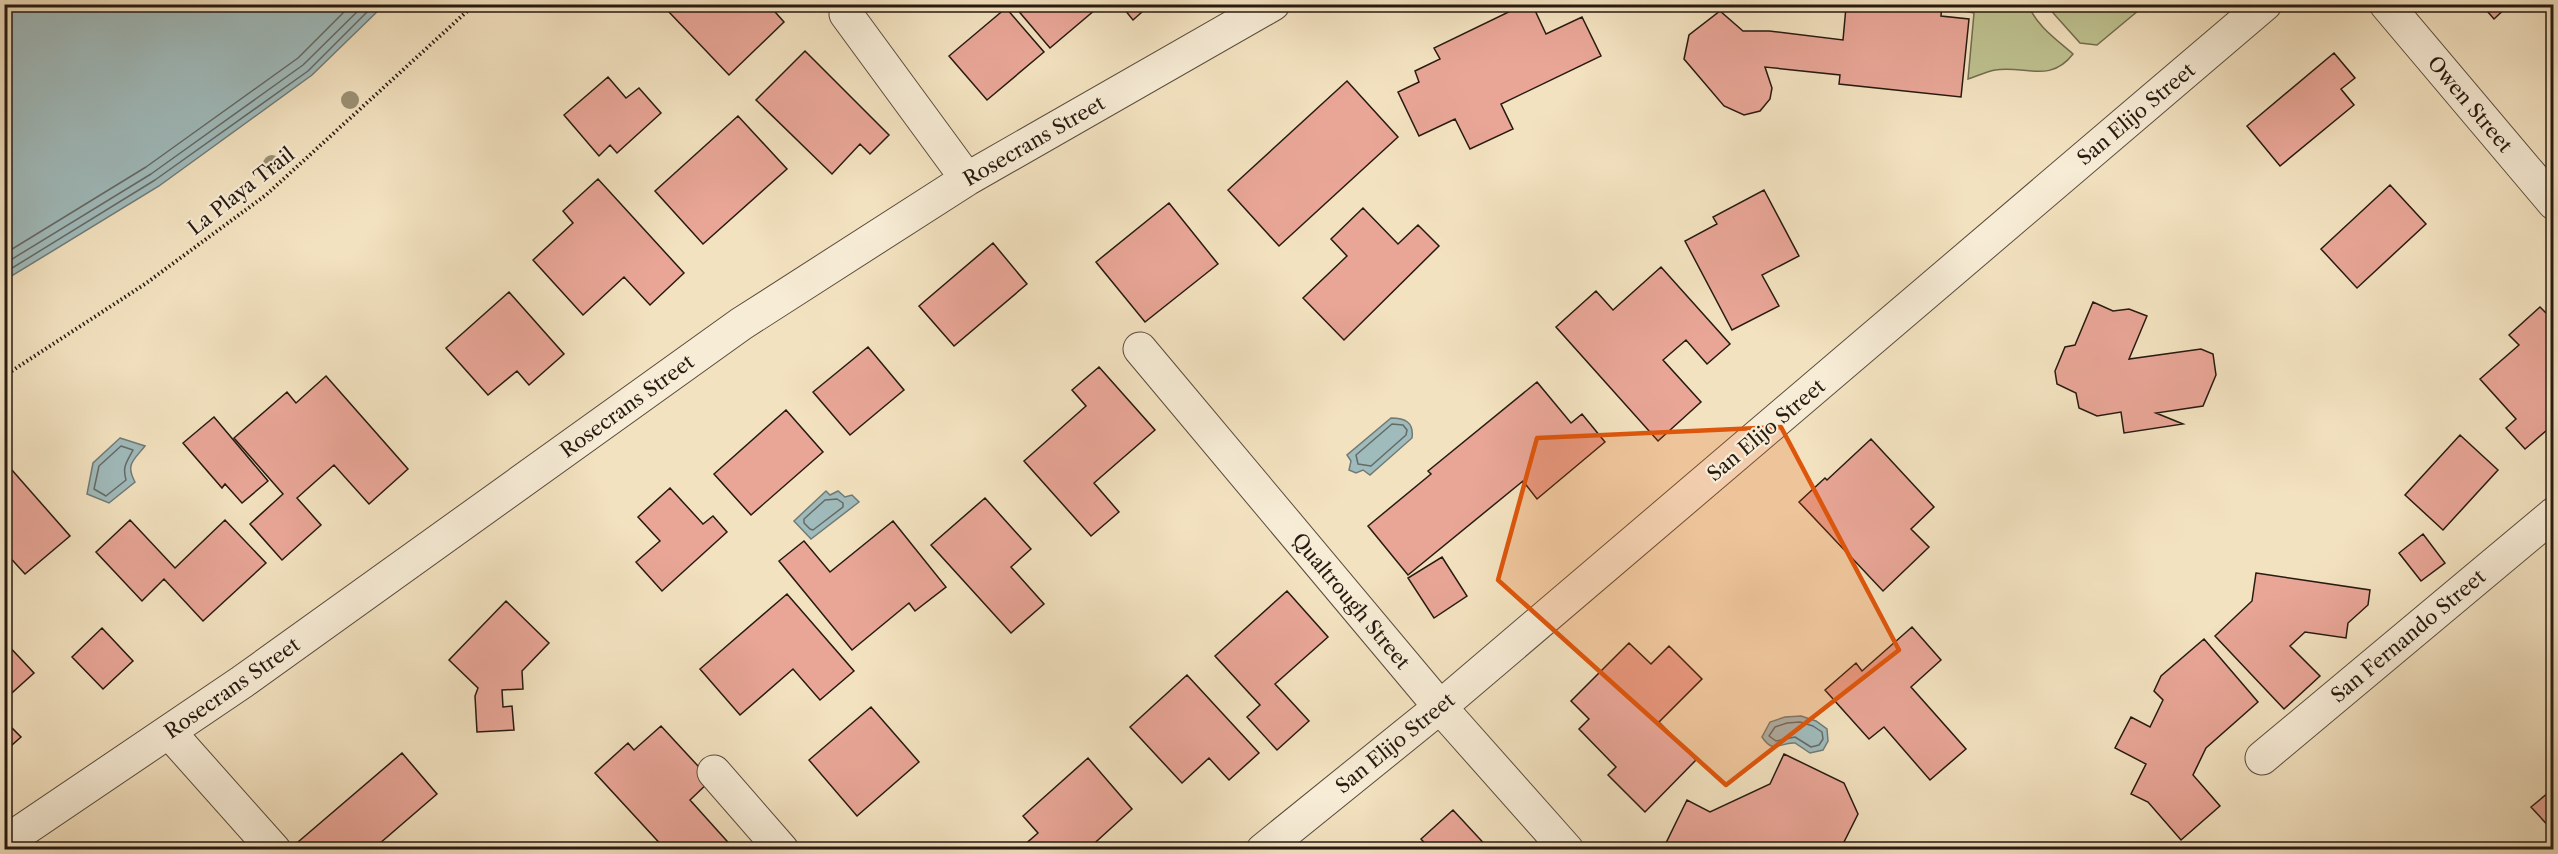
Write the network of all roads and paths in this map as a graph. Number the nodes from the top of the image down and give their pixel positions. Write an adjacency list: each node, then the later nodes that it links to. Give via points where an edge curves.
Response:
1 (475, 4): 9 (path, La Playa Trail, via 266,195 145,284)
2 (1273, 4): 6 (street, Rosecrans Street)
3 (2265, 4): 11 (street, San Elijo Street)
4 (2386, 4): 7 (street, Owen Street)
5 (846, 14): 6 (street)
6 (967, 179): 12 (street, Rosecrans Street, via 741,324)
7 (2553, 203)
8 (1140, 349): 11 (street, Qualtrough Street)
9 (4, 376)
10 (2553, 514): 13 (street, San Fernando Street)
11 (1440, 707): 18 (street, San Elijo Street); 19 (street, Qualtrough Street)
12 (169, 732): 15 (street, Rosecrans Street); 16 (street)
13 (2262, 758)
14 (714, 772): 17 (street)
15 (4, 843)
16 (274, 849)
17 (782, 849)
18 (1263, 849)
19 (1567, 849)

